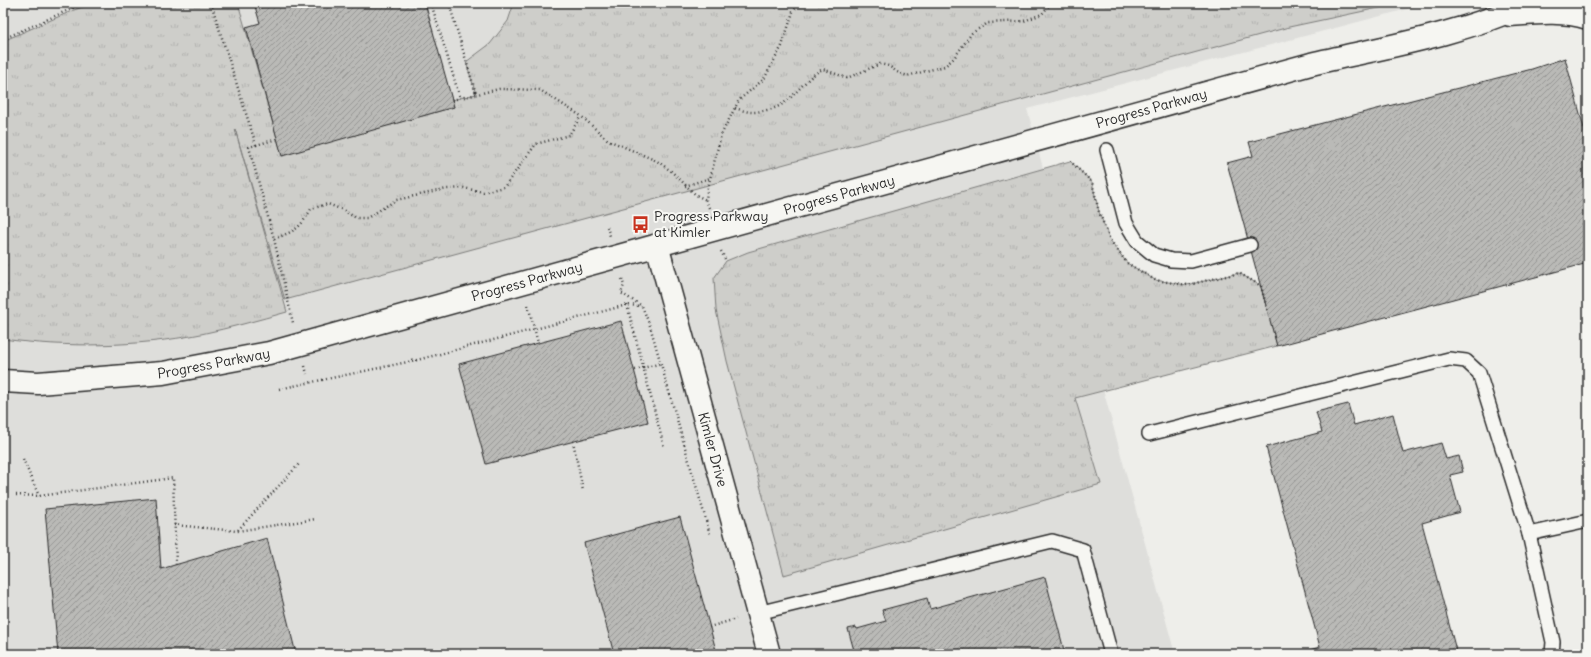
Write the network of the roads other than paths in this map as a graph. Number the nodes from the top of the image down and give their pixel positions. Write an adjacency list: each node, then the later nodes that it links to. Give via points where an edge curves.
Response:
1 (1528, 3): 2 (street, Progress Parkway)
2 (1503, 15): 3 (street, via 1548,12 1577,14); 5 (street, Progress Parkway, via 1454,32 1311,64)
3 (1588, 18)
4 (1107, 150): 6 (lane, via 1126,223 1137,241 1154,255 1171,260 1191,261)
5 (657, 245): 7 (street, Progress Parkway, via 270,353 163,372 38,383); 11 (street, Kimler Drive)
6 (1250, 245)
7 (3, 381)
8 (1149, 434): 10 (lane, via 1437,362 1466,361 1479,373)
9 (1588, 521): 10 (lane)
10 (1529, 534): 14 (lane, via 1553,642)
11 (758, 614): 12 (street, Kimler Drive); 13 (lane, via 1052,541 1083,550)
12 (769, 654)
13 (1111, 654)
14 (1552, 654)

